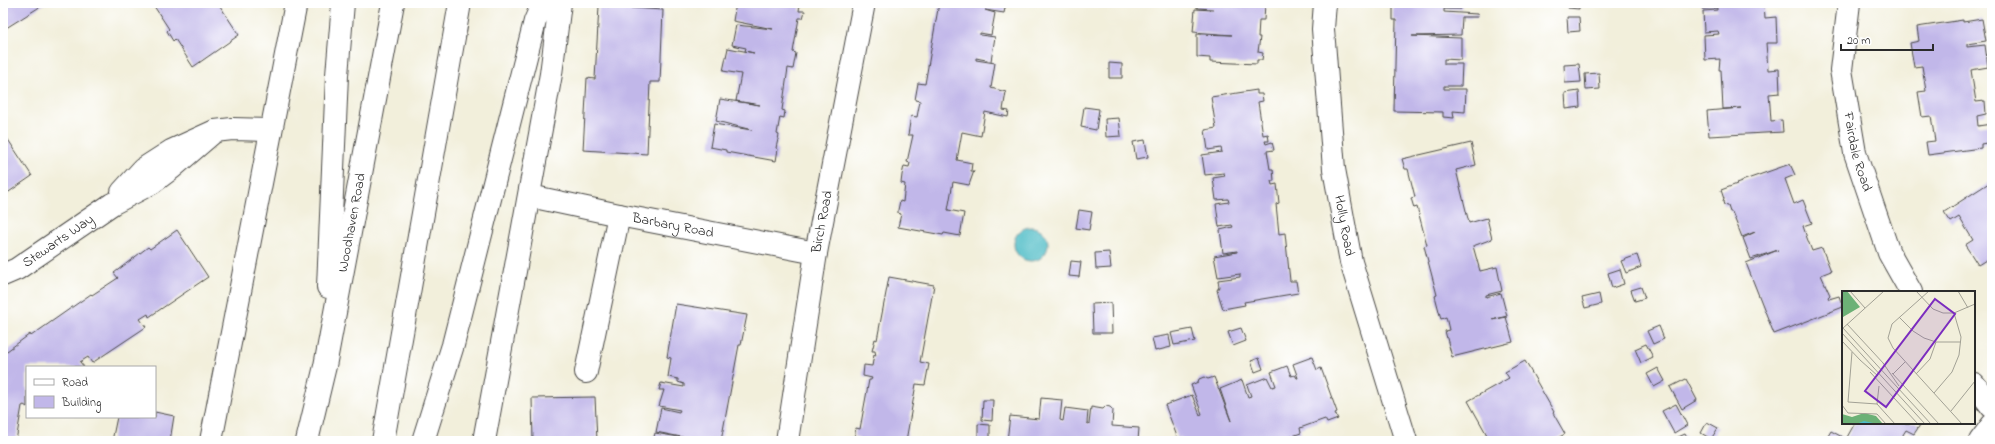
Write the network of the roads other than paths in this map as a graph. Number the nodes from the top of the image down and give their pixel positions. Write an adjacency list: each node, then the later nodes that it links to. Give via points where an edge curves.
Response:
1 (296, 3): 10 (main road)
2 (343, 3): 16 (main road, via 337,75)
3 (392, 3): 16 (main road, Woodhaven Road)
4 (460, 3): 23 (main road)
5 (543, 3): 24 (main road, via 535,21 453,345)
6 (560, 3): 11 (main road, via 551,74)
7 (864, 3): 13 (main road, Birch Road)
8 (1325, 3): 27 (main road, Holly Road, via 1323,29 1334,169 1351,262)
9 (1849, 3): 15 (main road, Fairdale Road, via 1841,70 1855,153 1889,253)
10 (271, 130): 14 (main road, Stewarts Way, via 215,131 152,182 112,204 17,269); 21 (main road)
11 (530, 196): 12 (main road, Barbary Road); 25 (main road)
12 (619, 215): 13 (main road, Barbary Road); 17 (main road)
13 (816, 253): 26 (main road, Birch Road)
14 (3, 275)
15 (1910, 291)
16 (325, 366): 22 (main road, Woodhaven Road)
17 (586, 372)
18 (1975, 385): 19 (main road)
19 (1992, 407)
20 (1992, 424): 28 (main road)
21 (211, 441)
22 (307, 441)
23 (383, 441)
24 (423, 441)
25 (484, 441)
26 (787, 441)
27 (1406, 441)
28 (1980, 441)

